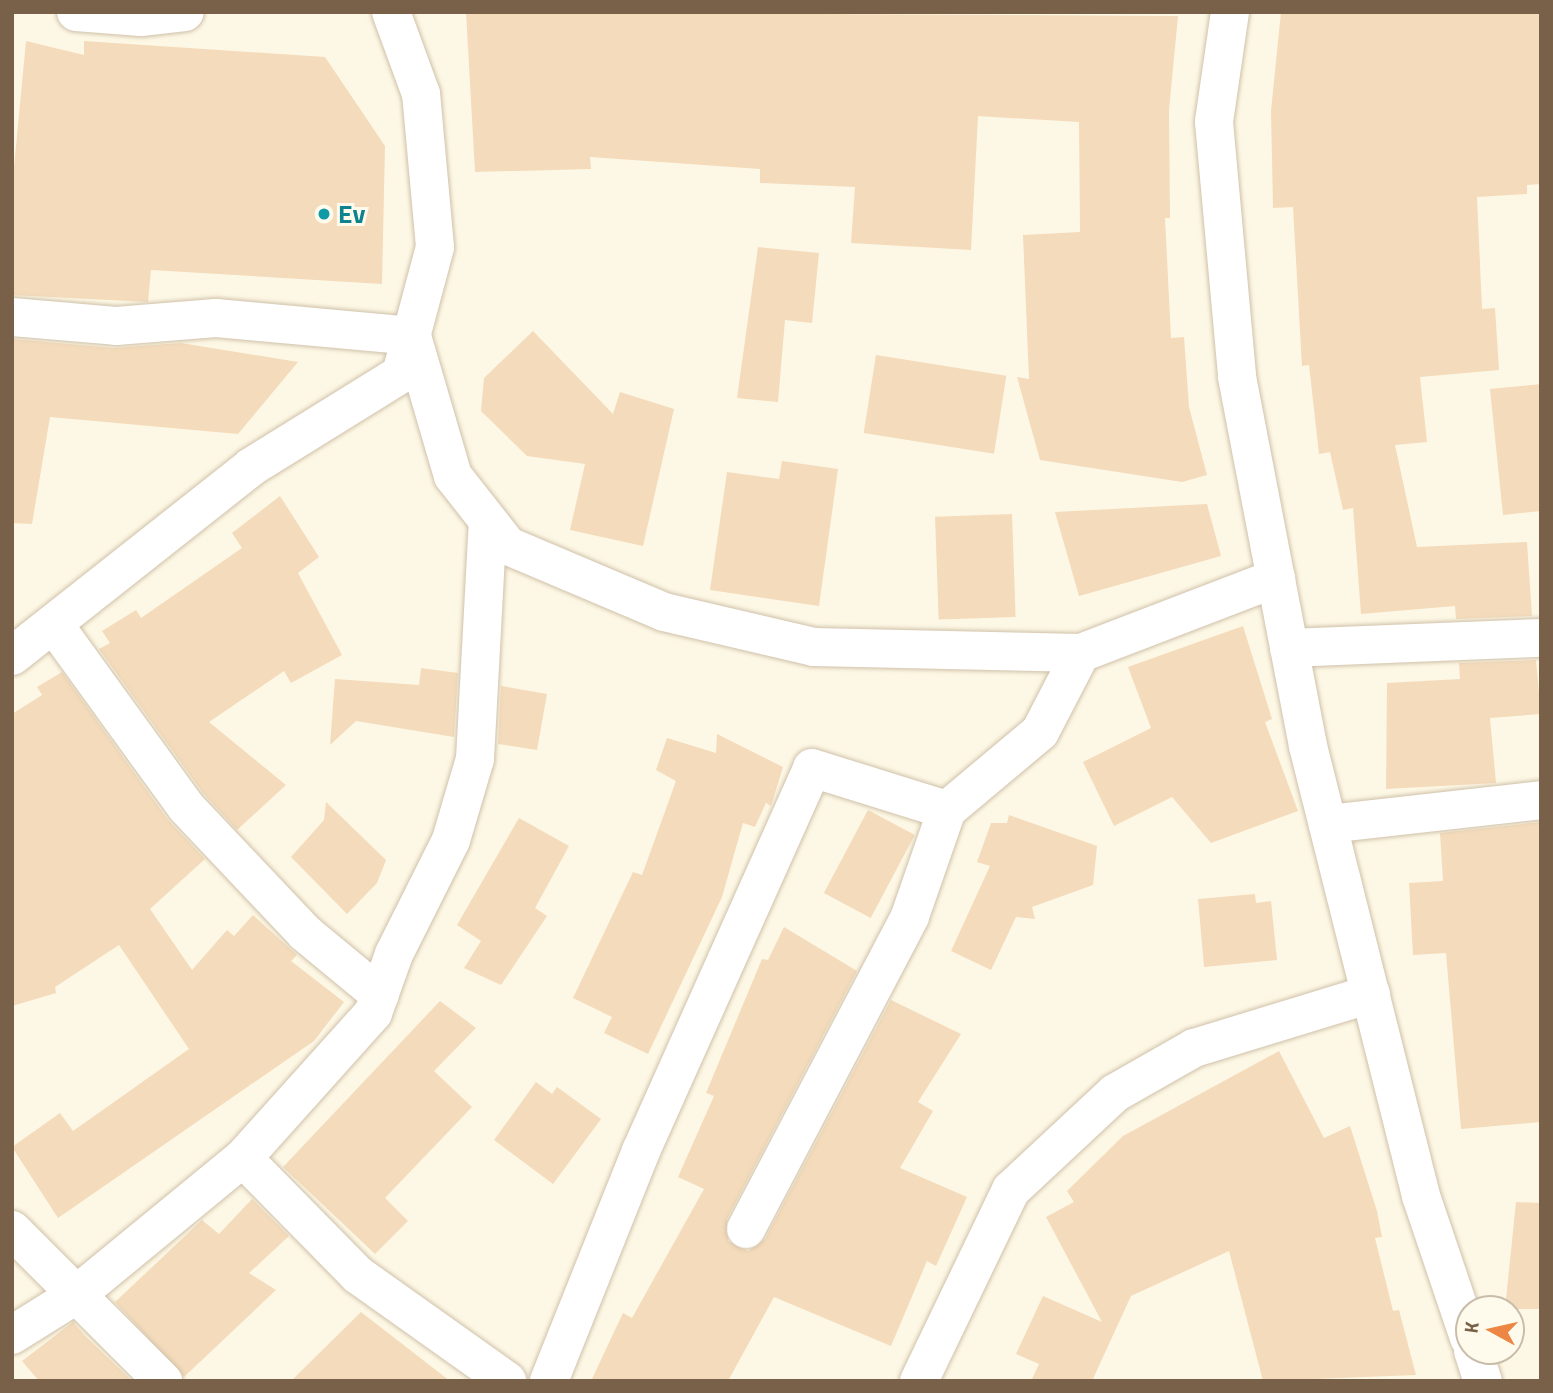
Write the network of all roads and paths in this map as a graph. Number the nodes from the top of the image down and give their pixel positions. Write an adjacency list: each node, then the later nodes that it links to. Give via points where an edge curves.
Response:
1 (76, 12): 2 (street, via 141,17)
2 (185, 12)
3 (391, 12): 6 (street, via 421,94 435,247)
4 (1230, 12): 8 (street, via 1214,122 1237,377)
5 (12, 317): 6 (street, via 116,326 216,318)
6 (412, 336): 7 (street, via 453,477); 9 (street, via 401,374 251,467)
7 (488, 521): 12 (street, via 508,546 664,612 814,647); 18 (street, via 475,759 451,840)
8 (1276, 578): 11 (street); 12 (street)
9 (55, 626): 13 (street); 18 (street, via 186,807 306,933)
10 (1541, 638): 11 (street)
11 (1289, 648): 16 (street)
12 (1081, 653): 15 (street, via 1040,732)
13 (12, 656)
14 (1541, 800): 16 (street)
15 (947, 810): 20 (street, via 910,916); 27 (street, via 812,768 641,1151)
16 (1328, 824): 17 (street)
17 (1371, 994): 23 (street, via 1421,1196); 28 (street, via 1194,1048 1115,1093 1011,1190)
18 (380, 995): 19 (street, via 365,1023)
19 (243, 1158): 22 (street); 26 (street, via 358,1275)
20 (747, 1229)
21 (12, 1230): 22 (street)
22 (76, 1295): 24 (street); 25 (street)
23 (1455, 1297)
24 (12, 1335)
25 (163, 1381)
26 (507, 1381)
27 (549, 1381)
28 (919, 1381)

